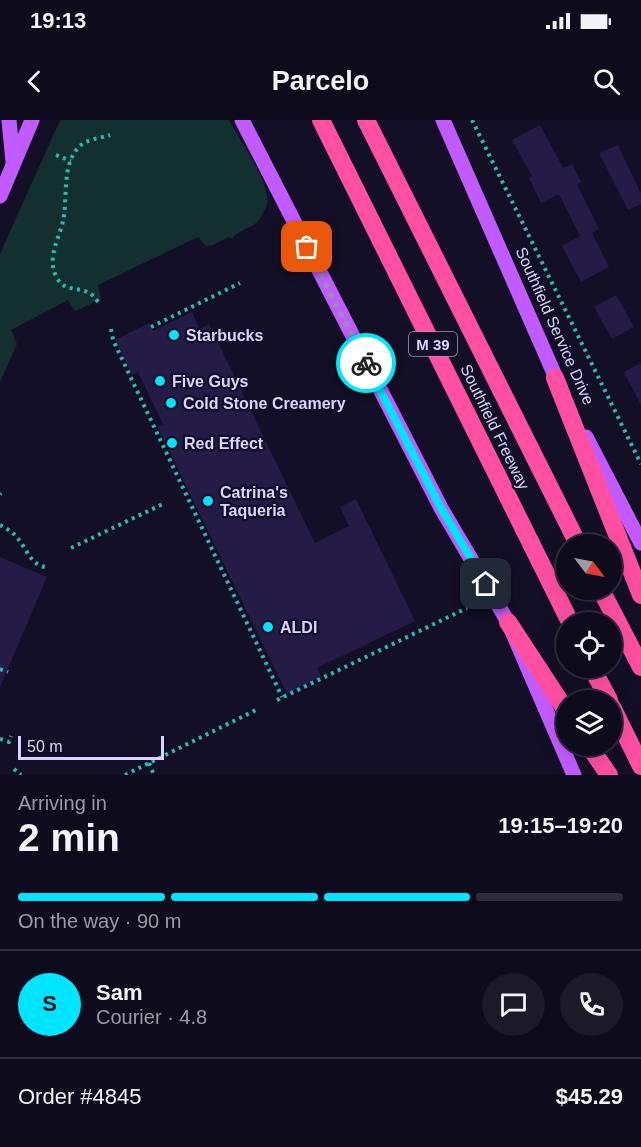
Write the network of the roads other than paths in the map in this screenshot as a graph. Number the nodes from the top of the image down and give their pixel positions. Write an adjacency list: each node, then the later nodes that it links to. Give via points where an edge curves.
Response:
1 (9, 120): 7 (main road)
2 (32, 120): 7 (main road)
3 (242, 120): 15 (main road, via 441,508)
4 (321, 120): 14 (highway, Southfield Freeway / M 39)
5 (366, 120): 10 (highway, Southfield Freeway / M 39)
6 (443, 120): 9 (main road, Southfield Service Drive)
7 (13, 165): 8 (main road)
8 (0, 196)
9 (555, 378): 11 (main road, Southfield Service Drive); 12 (highway)
10 (573, 534)
11 (641, 543)
12 (641, 595)
13 (606, 600): 16 (highway)
14 (565, 612)
15 (508, 622): 17 (highway); 21 (main road)
16 (641, 667)
17 (556, 695)
18 (622, 727): 20 (highway)
19 (596, 756): 22 (highway)
20 (641, 766)
21 (574, 775)
22 (609, 775)

